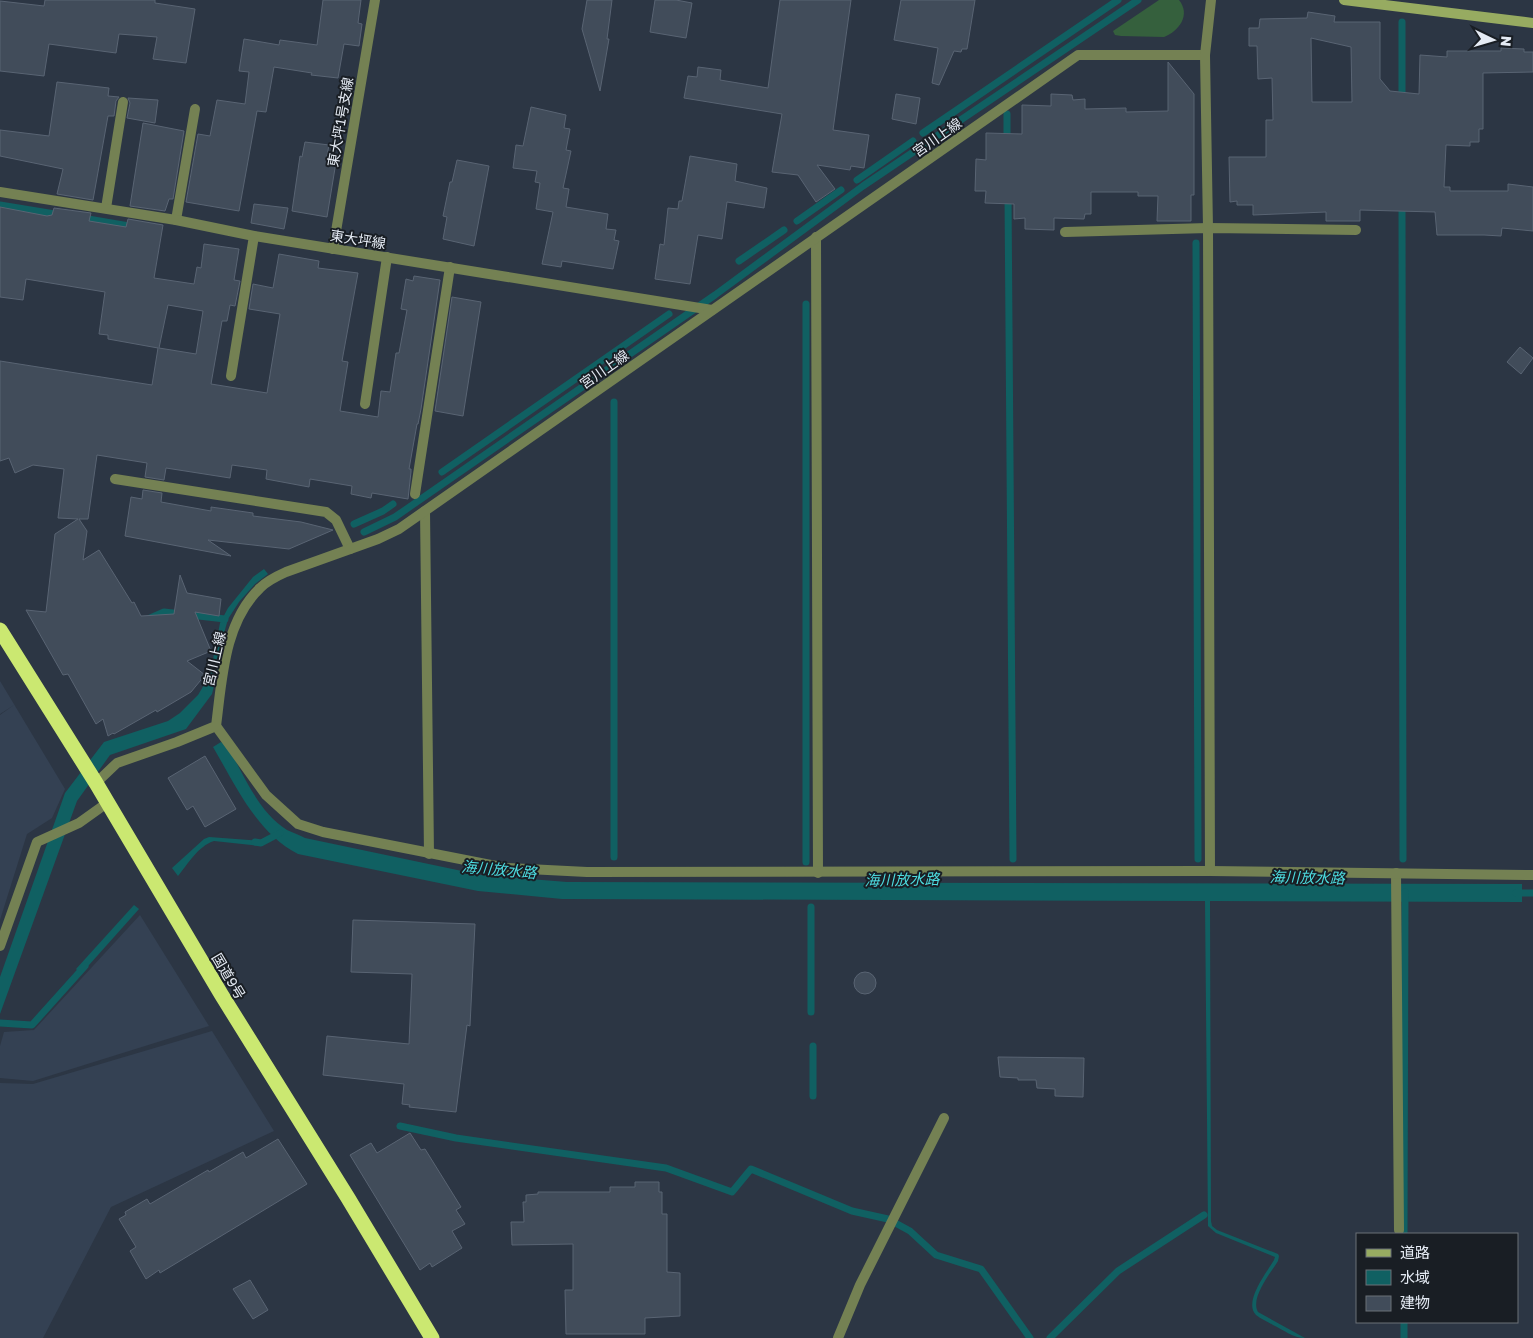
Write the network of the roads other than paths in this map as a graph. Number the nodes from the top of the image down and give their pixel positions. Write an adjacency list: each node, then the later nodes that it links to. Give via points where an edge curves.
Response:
1 (375, 0): 16 (street, 東大坪1号支線)
2 (1211, 0): 5 (street)
3 (1344, 0): 4 (main road)
4 (1533, 23)
5 (1205, 55): 11 (street); 15 (street, 宮川上線, via 1078,55)
6 (123, 102): 9 (street)
7 (195, 109): 10 (street)
8 (0, 192): 9 (street, 東大坪線)
9 (106, 208): 10 (street, 東大坪線)
10 (176, 220): 14 (street, 東大坪線)
11 (1208, 228): 12 (street); 13 (street); 31 (street)
12 (1356, 230)
13 (1065, 232)
14 (254, 236): 16 (street, 東大坪線); 20 (street)
15 (816, 237): 19 (street, 宮川上線); 32 (street)
16 (333, 249): 17 (street, 東大坪線)
17 (387, 257): 18 (street, 東大坪線); 21 (street)
18 (450, 267): 19 (street, 東大坪線); 23 (street)
19 (712, 310): 24 (street, 宮川上線)
20 (231, 376)
21 (365, 404)
22 (115, 480): 25 (street, via 326,512 336,520)
23 (415, 494)
24 (425, 511): 25 (street, 宮川上線, via 399,529); 30 (street)
25 (350, 549): 27 (street, 宮川上線, via 273,578 260,587 242,609 227,649)
26 (0, 630): 28 (highway, 国道9号)
27 (216, 726): 28 (street, via 118,763); 30 (street, via 266,795 298,824)
28 (96, 783): 29 (highway, 国道9号)
29 (107, 803): 35 (street, via 79,823 37,842); 38 (highway, 国道9号, via 220,994)
30 (429, 854): 32 (street, via 506,868 587,872)
31 (1210, 871): 32 (street); 33 (street)
32 (818, 873)
33 (1396, 874): 34 (street); 37 (street)
34 (1533, 875)
35 (0, 946)
36 (944, 1118): 39 (street, via 864,1277)
37 (1399, 1230)
38 (432, 1338)
39 (838, 1338)

